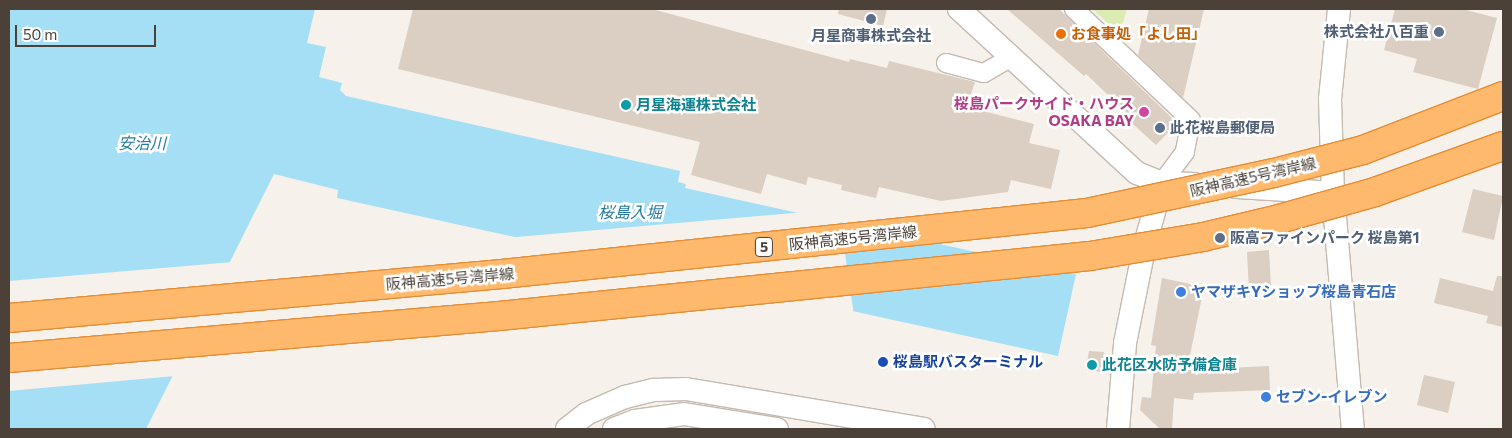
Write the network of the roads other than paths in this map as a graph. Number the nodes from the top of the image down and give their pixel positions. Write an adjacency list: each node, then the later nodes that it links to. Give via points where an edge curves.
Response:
1 (959, 9): 4 (street)
2 (1074, 9): 8 (street, via 1191,120 1185,152)
3 (1339, 9): 9 (street, via 1330,99)
4 (1012, 57): 5 (street, via 984,73); 8 (street, via 1137,173)
5 (946, 63)
6 (1503, 96): 10 (highway, 阪神高速5号湾岸線 / 5, bridge, via 1363,150 1274,173 1088,213 502,274)
7 (1503, 146): 11 (highway, bridge, via 1375,192 1280,219 1204,237 1090,256 499,316)
8 (1162, 183): 9 (street); 16 (street, via 1145,244 1125,343)
9 (1333, 193): 17 (street)
10 (9, 318)
11 (9, 358)
12 (567, 429): 15 (street, via 586,414 624,397 654,390 686,389)
13 (614, 429): 14 (street, via 635,421 684,414)
14 (777, 429)
15 (924, 429)
16 (1118, 429)
17 (1353, 429)

